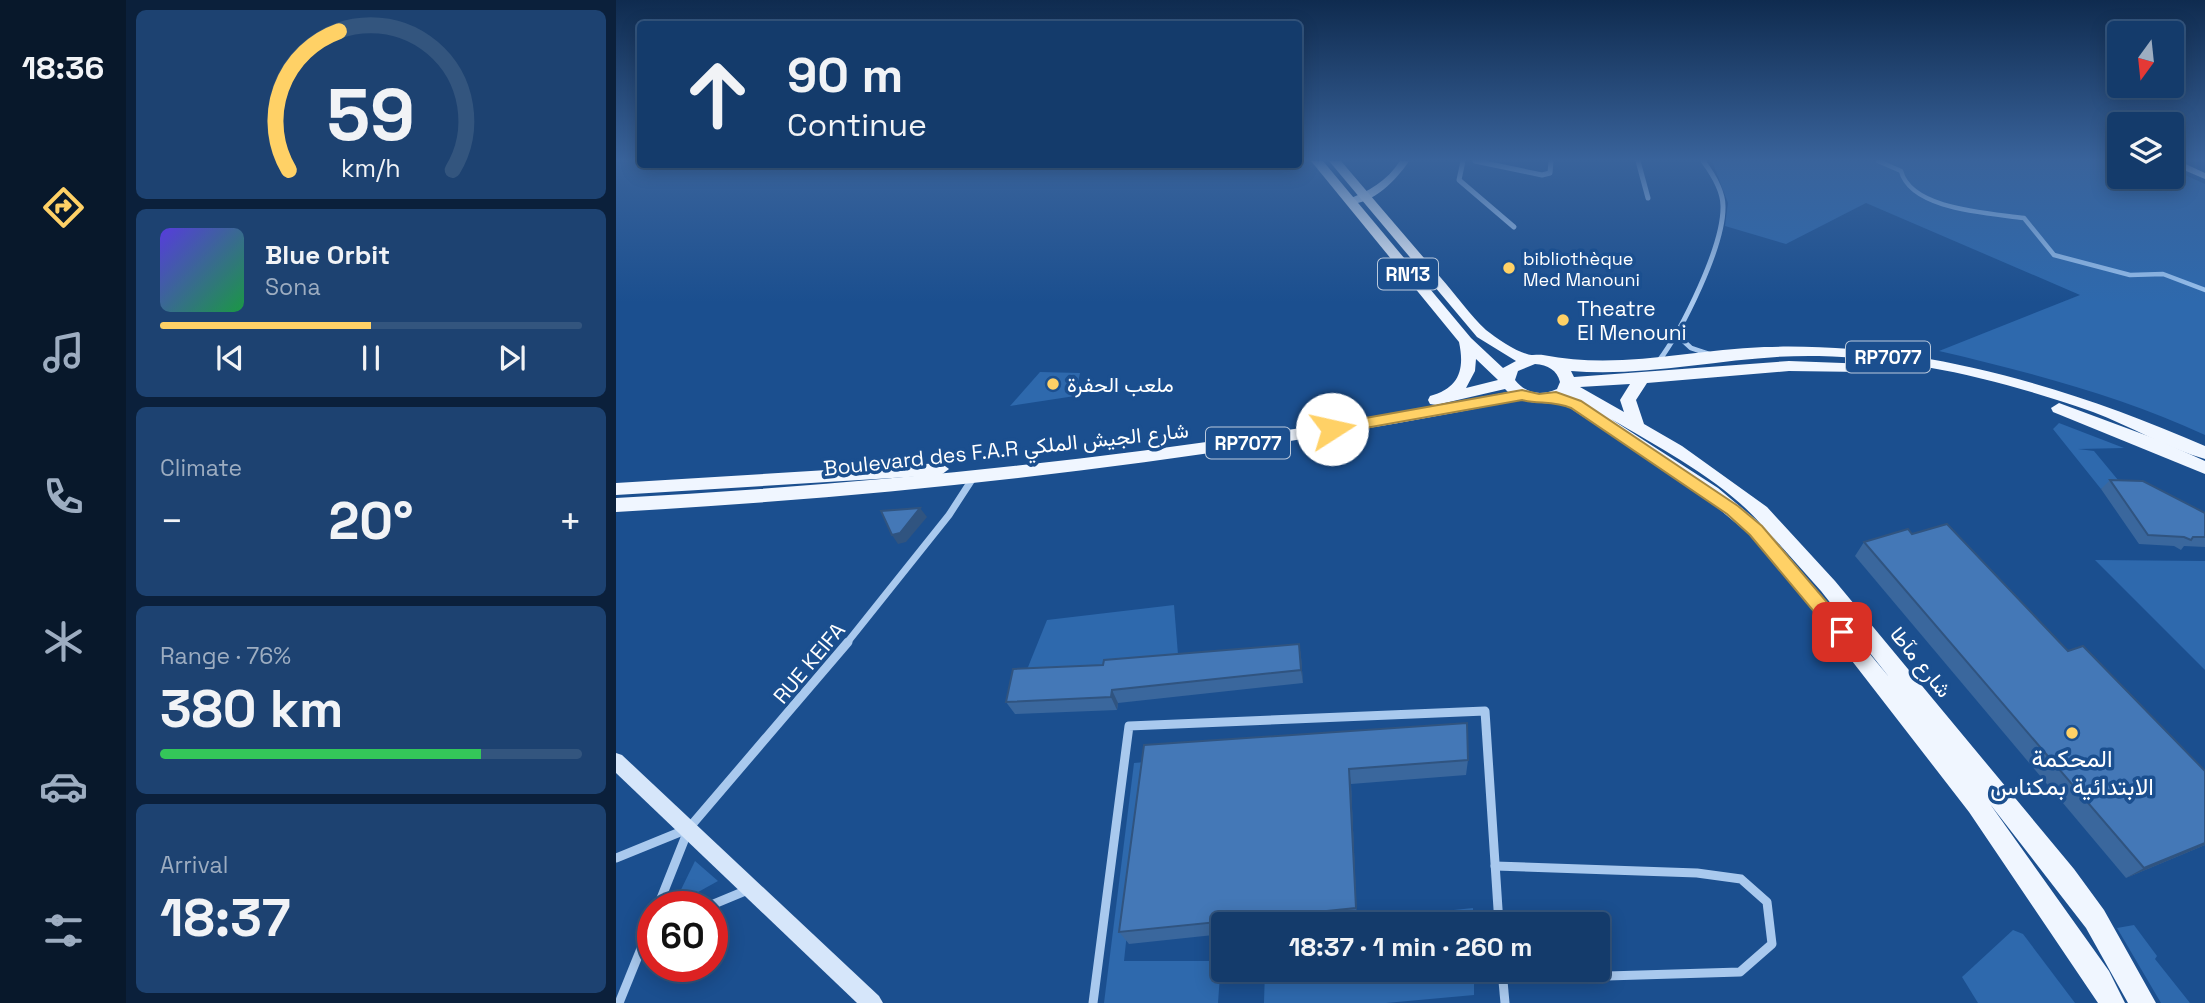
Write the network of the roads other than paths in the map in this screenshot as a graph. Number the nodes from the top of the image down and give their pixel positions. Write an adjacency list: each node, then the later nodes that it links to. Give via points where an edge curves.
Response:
1 (1354, 208): 7 (main road, RN13)
2 (1374, 208): 9 (main road, RN13, via 1482,334)
3 (1492, 208): 5 (street)
4 (1723, 208): 6 (street, via 1717,237)
5 (1514, 227)
6 (1678, 336): 8 (street, via 1691,348); 11 (street)
7 (1466, 341): 13 (main road, RN13); 16 (main road, via 1470,367)
8 (1719, 356): 11 (main road, RP7077); 18 (main road, RP7077, via 1812,351 1926,363 2052,393)
9 (1526, 360): 10 (main road, RN13); 13 (main road, via 1511,368)
10 (1557, 365): 11 (main road, RP7077, via 1602,370); 14 (main road)
11 (1656, 365)
12 (1642, 378): 14 (main road, RP7077); 17 (main road, via 1628,400); 19 (main road, RP7077, via 1802,363 1891,369 1979,385 2049,405)
13 (1508, 381): 15 (main road, RN13); 16 (main road, Boulevard des F.A.R شارع الجيش الملكي / RP7077)
14 (1564, 388): 15 (main road, via 1539,399); 17 (main road, شارع مآطا); 38 (main road, via 1576,404 1712,493 1756,530 1977,804)
15 (1522, 395): 20 (main road, Boulevard des F.A.R شارع الجيش الملكي / RP7077, via 1194,453)
16 (1451, 397): 21 (main road, Boulevard des F.A.R شارع الجيش الملكي / RP7077, via 1328,421 1087,456 967,468)
17 (1637, 427): 39 (main road, شارع مآطا, via 1745,498 1828,586 2065,878 2095,919)
18 (2205, 453)
19 (2205, 468)
20 (973, 478): 22 (main road, Boulevard des F.A.R شارع الجيش الملكي / RP7077); 24 (street, RUE KEIFA, via 949,515 790,713)
21 (616, 489)
22 (616, 505)
23 (616, 761): 24 (street)
24 (689, 828): 25 (street); 27 (street); 28 (street)
25 (616, 858)
26 (1495, 866): 30 (street); 32 (street, via 1697,873 1741,879 1767,902 1772,944 1740,972); 36 (street, via 1485,711 1129,726)
27 (752, 888): 29 (street); 35 (street)
28 (664, 891)
29 (728, 898)
30 (1498, 912)
31 (637, 962): 34 (street)
32 (1610, 973)
33 (1503, 982): 37 (street)
34 (619, 1003)
35 (873, 1003)
36 (1093, 1003)
37 (1504, 1003)
38 (2112, 1003)
39 (2143, 1003)

